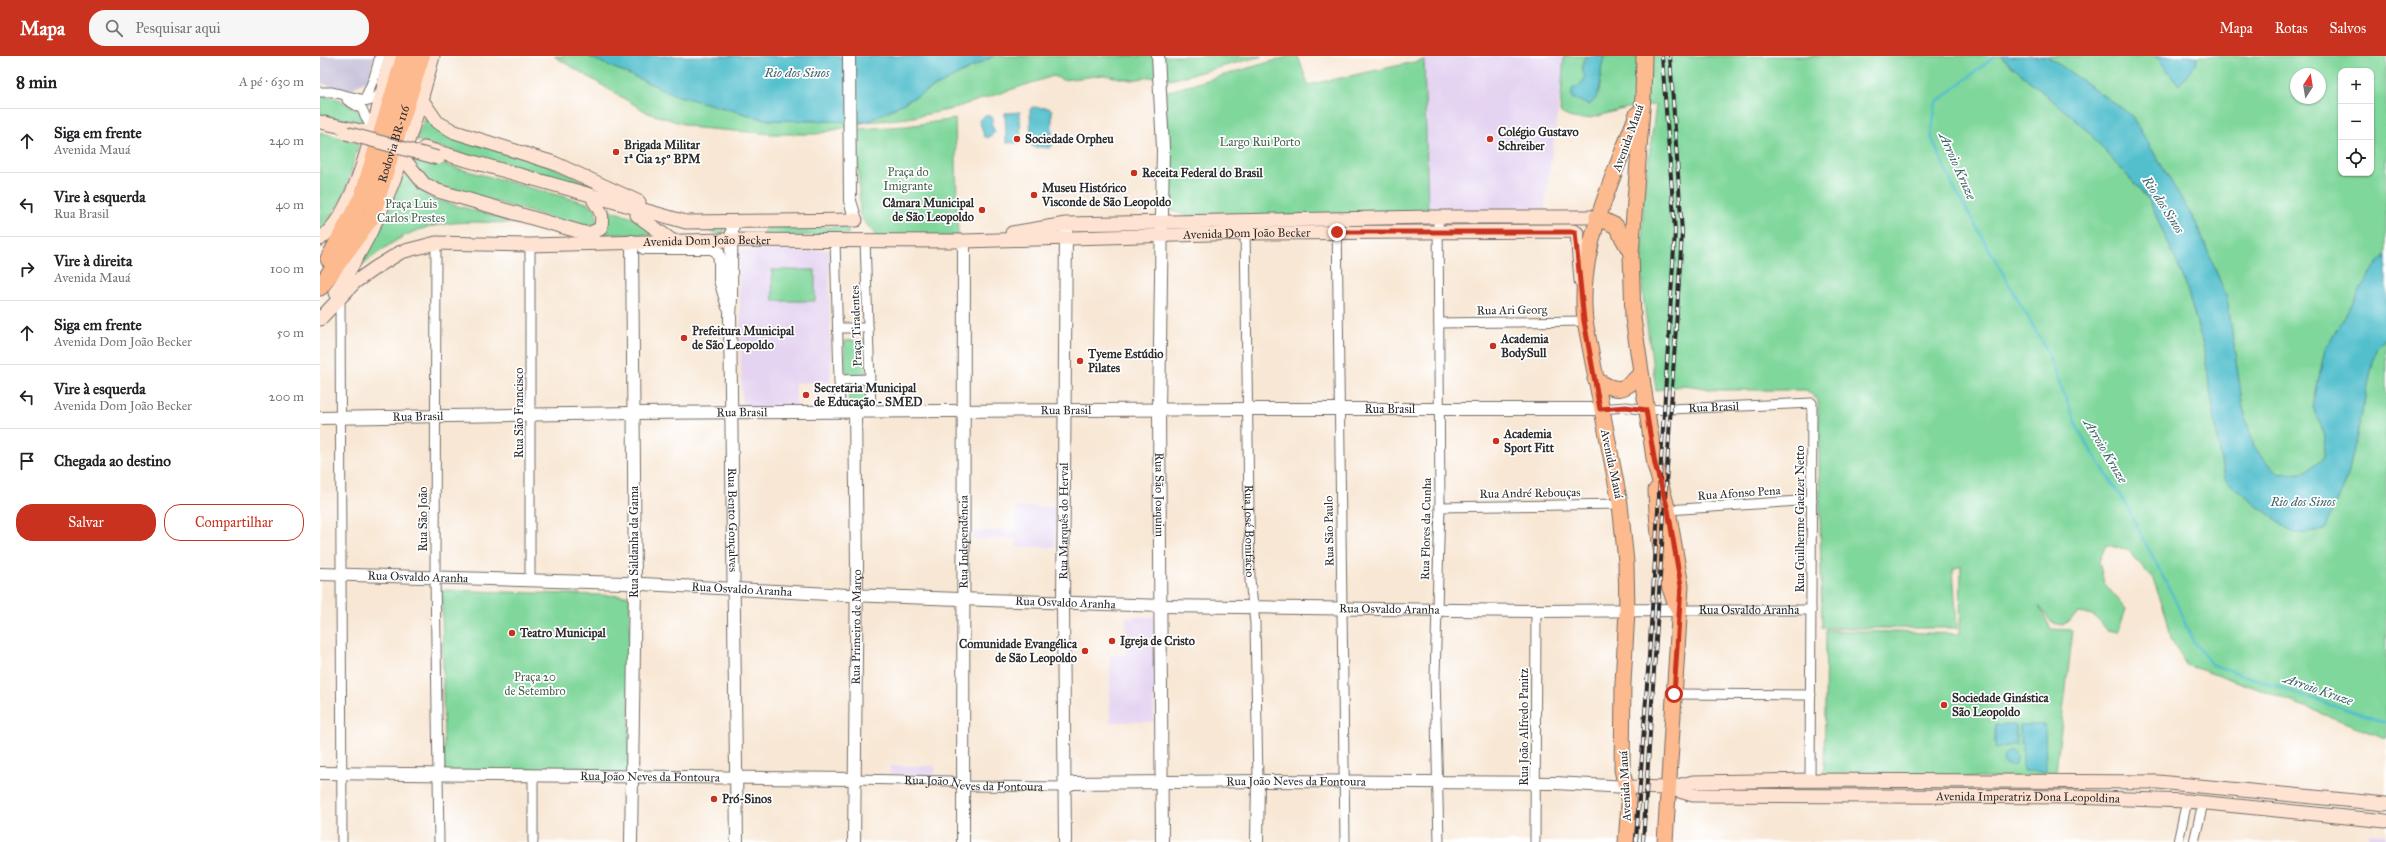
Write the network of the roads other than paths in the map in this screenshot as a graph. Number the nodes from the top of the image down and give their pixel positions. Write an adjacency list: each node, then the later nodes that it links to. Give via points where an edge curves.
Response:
1 (380, 56): 14 (street)
2 (391, 56): 15 (main road)
3 (398, 56): 15 (highway)
4 (405, 56): 15 (highway, Rodovia BR-116)
5 (421, 56): 26 (highway, Rodovia BR-116)
6 (433, 56): 13 (main road, Rodovia BR-116)
7 (849, 56): 24 (street)
8 (1158, 56): 37 (street, Rua São Joaquim, via 1163,147)
9 (1644, 56): 12 (main road, Avenida Mauá)
10 (320, 92): 11 (street)
11 (332, 92): 14 (street); 19 (street, via 356,104)
12 (1643, 96): 28 (main road, Avenida Mauá); 54 (main road, Avenida Mauá)
13 (422, 100): 21 (main road, Rodovia BR-116); 29 (main road, via 437,122 455,132 554,163)
14 (364, 101): 15 (street)
15 (383, 102): 19 (main road, Rodovia BR-116); 56 (highway, Rodovia BR-116, via 363,196 335,251)
16 (320, 122): 18 (main road)
17 (320, 128): 18 (main road)
18 (347, 130): 20 (main road, bridge)
19 (372, 130): 40 (main road, Rodovia BR-116, via 351,197 335,223)
20 (438, 155): 23 (main road); 29 (main road)
21 (404, 159): 22 (main road, Rodovia BR-116); 23 (main road, via 424,184 438,191 588,234 600,229 602,223 601,210)
22 (392, 188): 26 (highway); 60 (main road, Rodovia BR-116, via 349,272)
23 (594, 201): 25 (main road)
24 (850, 201): 30 (street); 31 (street)
25 (637, 215): 41 (main road); 46 (main road)
26 (371, 217): 57 (highway, Rodovia BR-116)
27 (1438, 217): 28 (main road, Avenida Dom João Becker); 36 (main road, Avenida Dom João Becker); 38 (street, Rua Flores da Cunha)
28 (1597, 217): 54 (main road, via 1616,226); 58 (main road, Avenida Mauá)
29 (679, 220): 32 (main road, Avenida Dom João Becker)
30 (856, 220): 31 (main road, Avenida Dom João Becker); 44 (main road, via 853,233); 45 (main road)
31 (837, 221): 33 (main road, Avenida Dom João Becker)
32 (733, 222): 33 (main road, Avenida Dom João Becker); 42 (street, Rua Bento Gonçalves)
33 (749, 222): 43 (main road, via 756,227)
34 (1066, 224): 37 (main road, Avenida Dom João Becker); 39 (street, Rua Marquês do Herval); 48 (main road, Avenida Dom João Becker)
35 (1245, 226): 36 (main road, Avenida Dom João Becker); 37 (main road, Avenida Dom João Becker); 72 (street, Rua José Bonifácio)
36 (1337, 226): 38 (main road, Avenida Dom João Becker); 73 (street, Rua São Paulo)
37 (1162, 229): 39 (main road, Avenida Dom João Becker); 78 (street, Rua São Joaquim)
38 (1438, 232): 58 (main road, Avenida Dom João Becker, via 1575,232); 64 (street, Rua Flores da Cunha)
39 (1066, 238): 48 (main road, Avenida Dom João Becker); 77 (street, Rua Marquês do Herval)
40 (320, 239)
41 (715, 240): 42 (main road, Avenida Dom João Becker); 46 (main road, Avenida Dom João Becker)
42 (731, 240): 43 (main road, Avenida Dom João Becker); 61 (street, Rua Bento Gonçalves)
43 (753, 240): 44 (main road, Avenida Dom João Becker)
44 (835, 240): 45 (main road, Avenida Dom João Becker); 65 (street, Praça Tiradentes)
45 (865, 240): 47 (main road, Avenida Dom João Becker); 66 (street, Praça Tiradentes)
46 (672, 241): 51 (main road, Avenida Dom João Becker); 53 (main road)
47 (964, 241): 48 (main road, Avenida Dom João Becker); 76 (street, Rua Independência)
48 (979, 241)
49 (436, 243): 50 (main road, Avenida Dom João Becker); 59 (main road, Avenida Dom João Becker, via 401,252 355,282); 85 (street, Rua São João)
50 (530, 245): 51 (main road, Avenida Dom João Becker); 86 (street, Rua São Francisco)
51 (632, 245): 52 (street); 55 (street, Rua Saldanha da Gama)
52 (649, 248): 53 (street); 55 (street, via 640,252)
53 (690, 248): 61 (street, via 712,248 718,252 720,280)
54 (1631, 254): 67 (main road, Avenida Mauá, via 1633,318)
55 (632, 262): 83 (street, Rua Saldanha da Gama)
56 (320, 271)
57 (320, 288)
58 (1582, 291): 63 (main road, Avenida Mauá)
59 (340, 296): 62 (main road, Avenida Dom João Becker); 88 (street)
60 (320, 315)
61 (730, 316): 84 (street, Rua Bento Gonçalves)
62 (320, 319)
63 (1584, 321): 64 (street, Rua Ari Georg); 69 (main road, Avenida Mauá)
64 (1439, 323): 74 (street, Rua Flores da Cunha)
65 (838, 328): 66 (street); 70 (street, Praça Tiradentes)
66 (868, 328): 68 (street, Praça Tiradentes)
67 (1641, 373): 69 (main road, via 1630,385 1621,389 1609,388); 79 (main road, Avenida Mauá)
68 (870, 379): 70 (street); 82 (street, Praça Tiradentes)
69 (1595, 379): 75 (main road, Avenida Mauá)
70 (839, 380): 80 (street, Praça Tiradentes)
71 (1812, 403): 79 (street, Rua Brasil); 90 (street, Rua Guilherme Gaeizer Netto)
72 (1248, 408): 73 (street, Rua Brasil); 78 (street, Rua Brasil); 104 (street, Rua José Bonifácio, via 1250,580)
73 (1339, 409): 74 (street, Rua Brasil); 105 (street, Rua São Paulo)
74 (1440, 409): 75 (street, Rua Brasil); 92 (street, Rua Flores da Cunha)
75 (1600, 409): 79 (street, Rua Brasil, via 1626,407); 91 (main road, Avenida Mauá)
76 (964, 410): 77 (street, Rua Brasil); 82 (street, Rua Brasil); 101 (street, Rua Independência)
77 (1064, 410): 78 (street, Rua Brasil); 102 (street, Rua Marquês do Herval)
78 (1159, 410): 103 (street, Rua São Joaquim)
79 (1646, 410): 89 (main road, Avenida Mauá)
80 (840, 411): 81 (street, Rua Brasil); 84 (street, Rua Brasil)
81 (855, 411): 82 (street, Rua Brasil); 100 (street, Rua Primeiro de Março)
82 (871, 411)
83 (634, 413): 84 (street, Rua Brasil); 86 (street, Rua Brasil); 98 (street, Rua Saldanha da Gama)
84 (731, 414): 99 (street, Rua Bento Gonçalves)
85 (435, 415): 86 (street, Rua Brasil); 88 (street, Rua Brasil); 96 (street, Rua São João)
86 (531, 415): 97 (street, Rua São Francisco)
87 (320, 418): 88 (street, Rua Brasil)
88 (341, 418): 95 (street)
89 (1655, 464): 93 (main road, Avenida Mauá); 107 (main road, Avenida Mauá, via 1657,512 1669,588)
90 (1812, 500): 93 (street, Rua Afonso Pena); 108 (street, Rua Guilherme Gaeizer Netto)
91 (1620, 504): 92 (street, Rua André Rebouças); 110 (main road, Avenida Mauá, via 1626,562)
92 (1440, 507): 106 (street, Rua Flores da Cunha)
93 (1668, 510): 107 (main road, Avenida Mauá, via 1681,586)
94 (320, 574): 95 (street, Rua Osvaldo Aranha)
95 (340, 574): 96 (street, Rua Osvaldo Aranha); 114 (street)
96 (435, 577): 97 (street, Rua Osvaldo Aranha); 115 (street, Rua São João)
97 (530, 581): 98 (street, Rua Osvaldo Aranha)
98 (635, 584): 99 (street, Rua Osvaldo Aranha); 117 (street, Rua Saldanha da Gama)
99 (735, 589): 100 (street, Rua Osvaldo Aranha); 118 (street, Rua Bento Gonçalves)
100 (857, 595): 101 (street, Rua Osvaldo Aranha); 119 (street, Rua Primeiro de Março)
101 (964, 600): 102 (street, Rua Osvaldo Aranha); 127 (street, Rua Independência)
102 (1063, 603): 103 (street, Rua Osvaldo Aranha); 128 (street, Rua Marquês do Herval)
103 (1162, 606): 104 (street, Rua Osvaldo Aranha); 125 (street, Rua São Joaquim)
104 (1253, 608): 105 (street, Rua Osvaldo Aranha); 121 (street, Rua José Bonifácio)
105 (1343, 609): 106 (street, Rua Osvaldo Aranha); 123 (street, Rua São Paulo)
106 (1436, 610): 109 (street, Rua Osvaldo Aranha); 124 (street, Rua Flores da Cunha)
107 (1679, 610): 108 (street, Rua Osvaldo Aranha); 110 (street, Rua Osvaldo Aranha); 111 (main road, Avenida Mauá)
108 (1811, 610): 112 (street, Rua Guilherme Gaeizer Netto)
109 (1536, 611): 110 (street, Rua Osvaldo Aranha); 126 (street, Rua João Alfredo Panitz)
110 (1627, 611): 129 (main road, Avenida Mauá, via 1622,769)
111 (1674, 694): 112 (street); 130 (main road, Avenida Mauá)
112 (1811, 695): 120 (street, Rua Guilherme Gaeizer Netto)
113 (320, 773): 114 (street, Rua João Neves da Fontoura)
114 (342, 773): 115 (street, Rua João Neves da Fontoura); 136 (street)
115 (438, 776): 116 (street, Rua João Neves da Fontoura); 137 (street, Rua São João)
116 (533, 776): 117 (street, Rua João Neves da Fontoura); 138 (street)
117 (633, 778): 118 (street, Rua João Neves da Fontoura); 139 (street, Rua Saldanha da Gama)
118 (736, 779): 119 (street, Rua João Neves da Fontoura); 140 (street, Rua Bento Gonçalves)
119 (854, 779): 127 (street, Rua João Neves da Fontoura, via 950,781); 141 (street, Rua Primeiro de Março)
120 (1810, 780): 122 (main road, Avenida Imperatriz Dona Leopoldina); 130 (main road, Avenida Imperatriz Dona Leopoldina, via 1693,782)
121 (1258, 781): 123 (street, Rua João Neves da Fontoura); 125 (street, Rua João Neves da Fontoura); 145 (street, Rua José Bonifácio)
122 (1972, 781): 131 (main road); 134 (main road, Avenida Imperatriz Dona Leopoldina, via 2158,782)
123 (1343, 782): 124 (street, Rua João Neves da Fontoura); 146 (street, Rua São Paulo)
124 (1438, 782): 126 (street, Rua João Neves da Fontoura); 147 (street, Rua Flores da Cunha)
125 (1163, 783): 128 (street, Rua João Neves da Fontoura, via 1073,783); 144 (street, Rua São Joaquim)
126 (1536, 783): 129 (street, Rua João Neves da Fontoura); 148 (street, Rua João Alfredo Panitz)
127 (964, 786): 128 (street, Rua João Neves da Fontoura); 142 (street, Rua Independência)
128 (1065, 787): 143 (street, Rua Marquês do Herval)
129 (1627, 787): 130 (main road, Avenida Imperatriz Dona Leopoldina); 149 (main road, Avenida Mauá)
130 (1669, 788): 131 (main road, Avenida Imperatriz Dona Leopoldina, via 1692,795); 150 (main road, Avenida Mauá)
131 (1974, 797): 132 (main road, Avenida Imperatriz Dona Leopoldina)
132 (2187, 801): 133 (main road, Avenida Imperatriz Dona Leopoldina); 151 (street)
133 (2204, 803): 135 (main road, Avenida Imperatriz Dona Leopoldina); 152 (street)
134 (2386, 804)
135 (2386, 820)
136 (342, 842)
137 (439, 842)
138 (533, 842)
139 (631, 842)
140 (737, 842)
141 (854, 842)
142 (963, 842)
143 (1065, 842)
144 (1162, 842)
145 (1257, 842)
146 (1344, 842)
147 (1439, 842)
148 (1535, 842)
149 (1626, 842)
150 (1665, 842)
151 (2178, 842)
152 (2194, 842)

